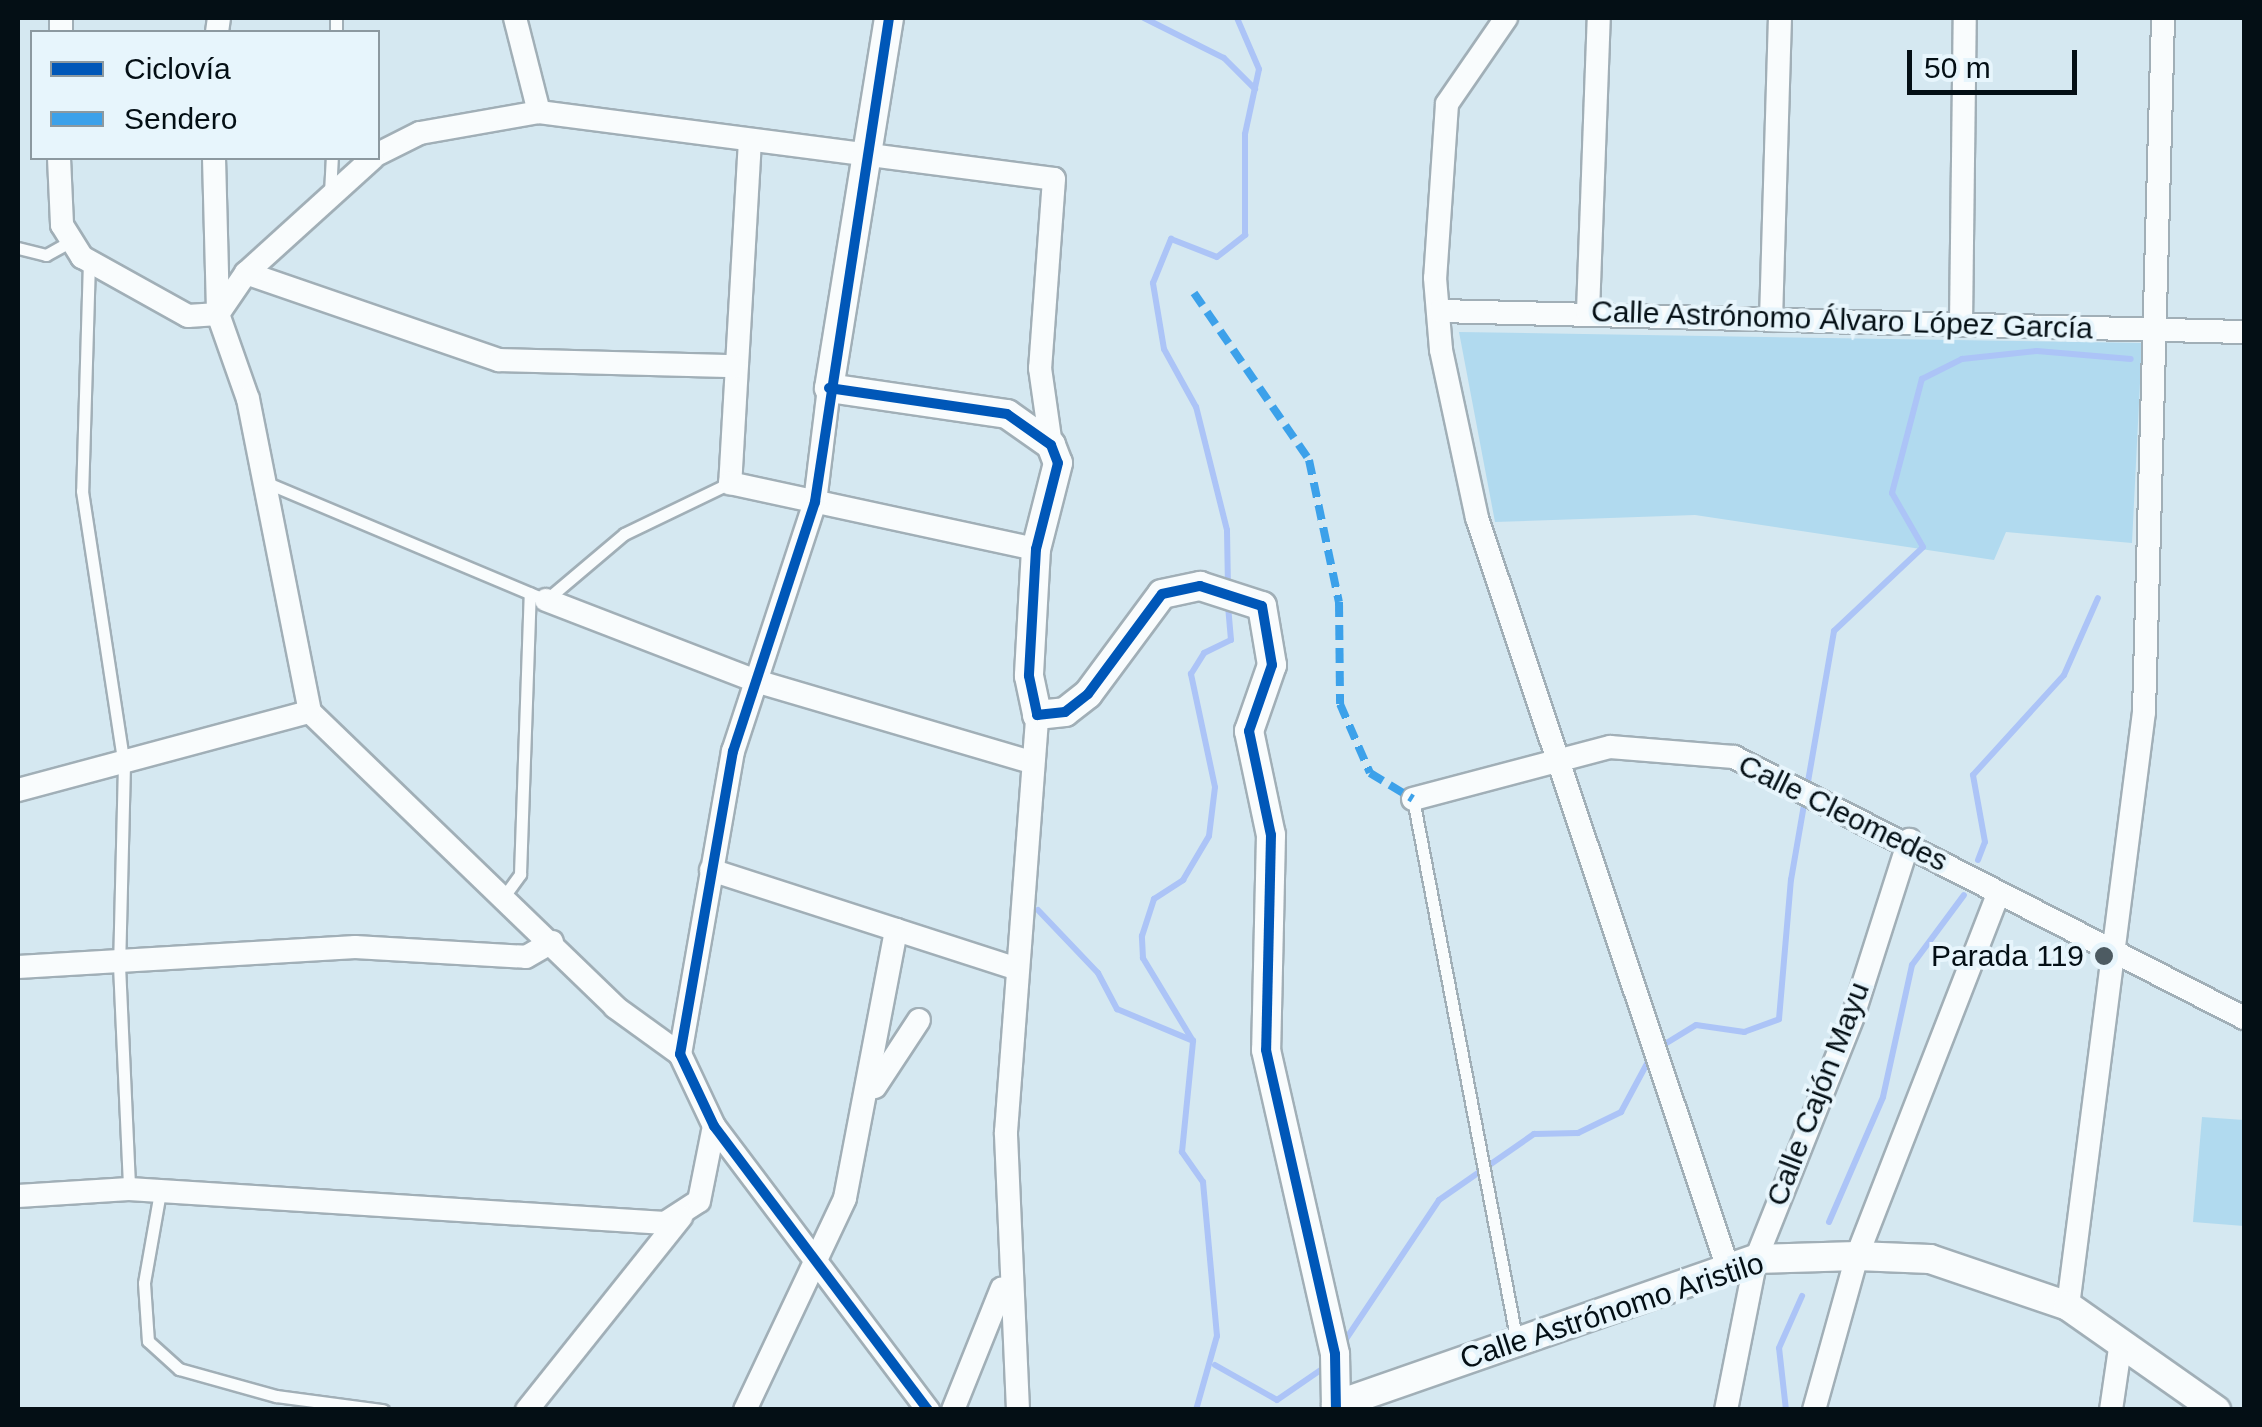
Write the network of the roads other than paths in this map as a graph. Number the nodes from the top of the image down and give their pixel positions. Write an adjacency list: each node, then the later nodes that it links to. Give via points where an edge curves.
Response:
1 (515, 18): 8 (street)
2 (889, 18): 11 (street)
3 (1506, 18): 21 (street, via 1447,104)
4 (1599, 18): 22 (street)
5 (1780, 18): 24 (street)
6 (1964, 18): 25 (street)
7 (2163, 18): 26 (street)
8 (539, 112): 9 (street); 10 (street, via 420,133)
9 (750, 140): 11 (street); 28 (street)
10 (380, 153)
11 (870, 156): 29 (street); 30 (street, via 1054,180 1040,368)
12 (59, 160): 17 (street)
13 (214, 160): 23 (street)
14 (332, 160): 16 (lane)
15 (371, 160): 16 (street)
16 (330, 198): 20 (street)
17 (69, 242): 18 (lane, via 46,255); 19 (street)
18 (18, 248)
19 (90, 261): 23 (street, via 188,316); 41 (lane, via 82,491)
20 (246, 273): 23 (street); 28 (street, via 499,360)
21 (1440, 311): 22 (street, Calle Astrónomo Álvaro López García); 39 (street, via 1478,518)
22 (1588, 312): 24 (street, Calle Astrónomo Álvaro López García)
23 (218, 314): 31 (street, via 248,399)
24 (1771, 320): 25 (street, Calle Astrónomo Álvaro López García)
25 (1961, 324): 26 (street, Calle Astrónomo Álvaro López García)
26 (2160, 330): 27 (street, Calle Astrónomo Álvaro López García); 50 (street, via 2144,712)
27 (2244, 332)
28 (734, 366): 32 (street)
29 (829, 388): 30 (street, via 1007,414); 33 (street)
30 (1051, 445): 34 (street, via 1055,487)
31 (261, 480): 35 (lane); 37 (street)
32 (730, 483): 33 (street); 35 (lane, via 624,534)
33 (814, 502): 34 (street); 36 (street)
34 (1036, 549): 38 (street, via 1029,676)
35 (538, 597): 36 (street); 47 (lane, via 520,874)
36 (759, 682): 40 (street); 45 (street, via 733,751)
37 (310, 712): 41 (street); 47 (street)
38 (1038, 715): 40 (street); 73 (street, via 1066,712 1088,694 1162,594 1200,586 1262,606 1272,665 1249,731 1270,835 1266,1050 1335,1354)
39 (1560, 759): 43 (street, Calle Cleomedes); 44 (street, Calle Cleomedes, via 1652,747 1734,757); 66 (street)
40 (1030, 762): 53 (street)
41 (124, 764): 42 (street); 51 (lane)
42 (18, 790)
43 (1413, 799): 69 (lane)
44 (1909, 840): 46 (street, Calle Cleomedes); 64 (street, Calle Cajón Mayu, via 1853,1016)
45 (711, 870): 48 (street); 56 (street)
46 (1998, 894): 50 (street, Calle Cleomedes); 63 (street)
47 (505, 895): 49 (street)
48 (896, 930): 53 (street); 57 (street)
49 (552, 942): 51 (street, via 526,958 355,947); 56 (street, via 616,1007)
50 (2113, 952): 54 (street, Calle Cleomedes); 68 (street)
51 (119, 965): 52 (street); 59 (lane)
52 (18, 967)
53 (1014, 968): 67 (street)
54 (2244, 1018)
55 (918, 1020): 57 (street)
56 (680, 1054): 58 (street)
57 (870, 1094): 65 (street)
58 (714, 1126): 62 (street, via 710,1175); 65 (street)
59 (129, 1188): 60 (street); 61 (street)
60 (160, 1192): 62 (street, via 665,1223); 74 (lane, via 144,1284 148,1341 179,1369 276,1396)
61 (18, 1196)
62 (682, 1216): 75 (street)
63 (1857, 1256): 64 (street, Calle Astrónomo Aristilo); 68 (street, Calle Astrónomo Aristilo, via 1930,1259); 81 (street)
64 (1756, 1259): 66 (street, Calle Astrónomo Aristilo); 80 (street, Calle Cajón Mayu)
65 (819, 1266): 72 (street); 76 (street)
66 (1728, 1268): 69 (street, Calle Astrónomo Aristilo)
67 (1007, 1273): 71 (street); 79 (street)
68 (2068, 1306): 70 (street, Calle Astrónomo Aristilo)
69 (1516, 1337): 73 (street, Calle Astrónomo Aristilo)
70 (2120, 1348): 82 (street); 83 (street, Calle Astrónomo Aristilo)
71 (967, 1376): 72 (street, via 932,1396); 78 (street)
72 (911, 1388): 77 (street)
73 (1336, 1407)
74 (383, 1410)
75 (527, 1410)
76 (745, 1410)
77 (928, 1410)
78 (953, 1410)
79 (1018, 1410)
80 (1726, 1410)
81 (1814, 1410)
82 (2110, 1410)
83 (2216, 1410)

